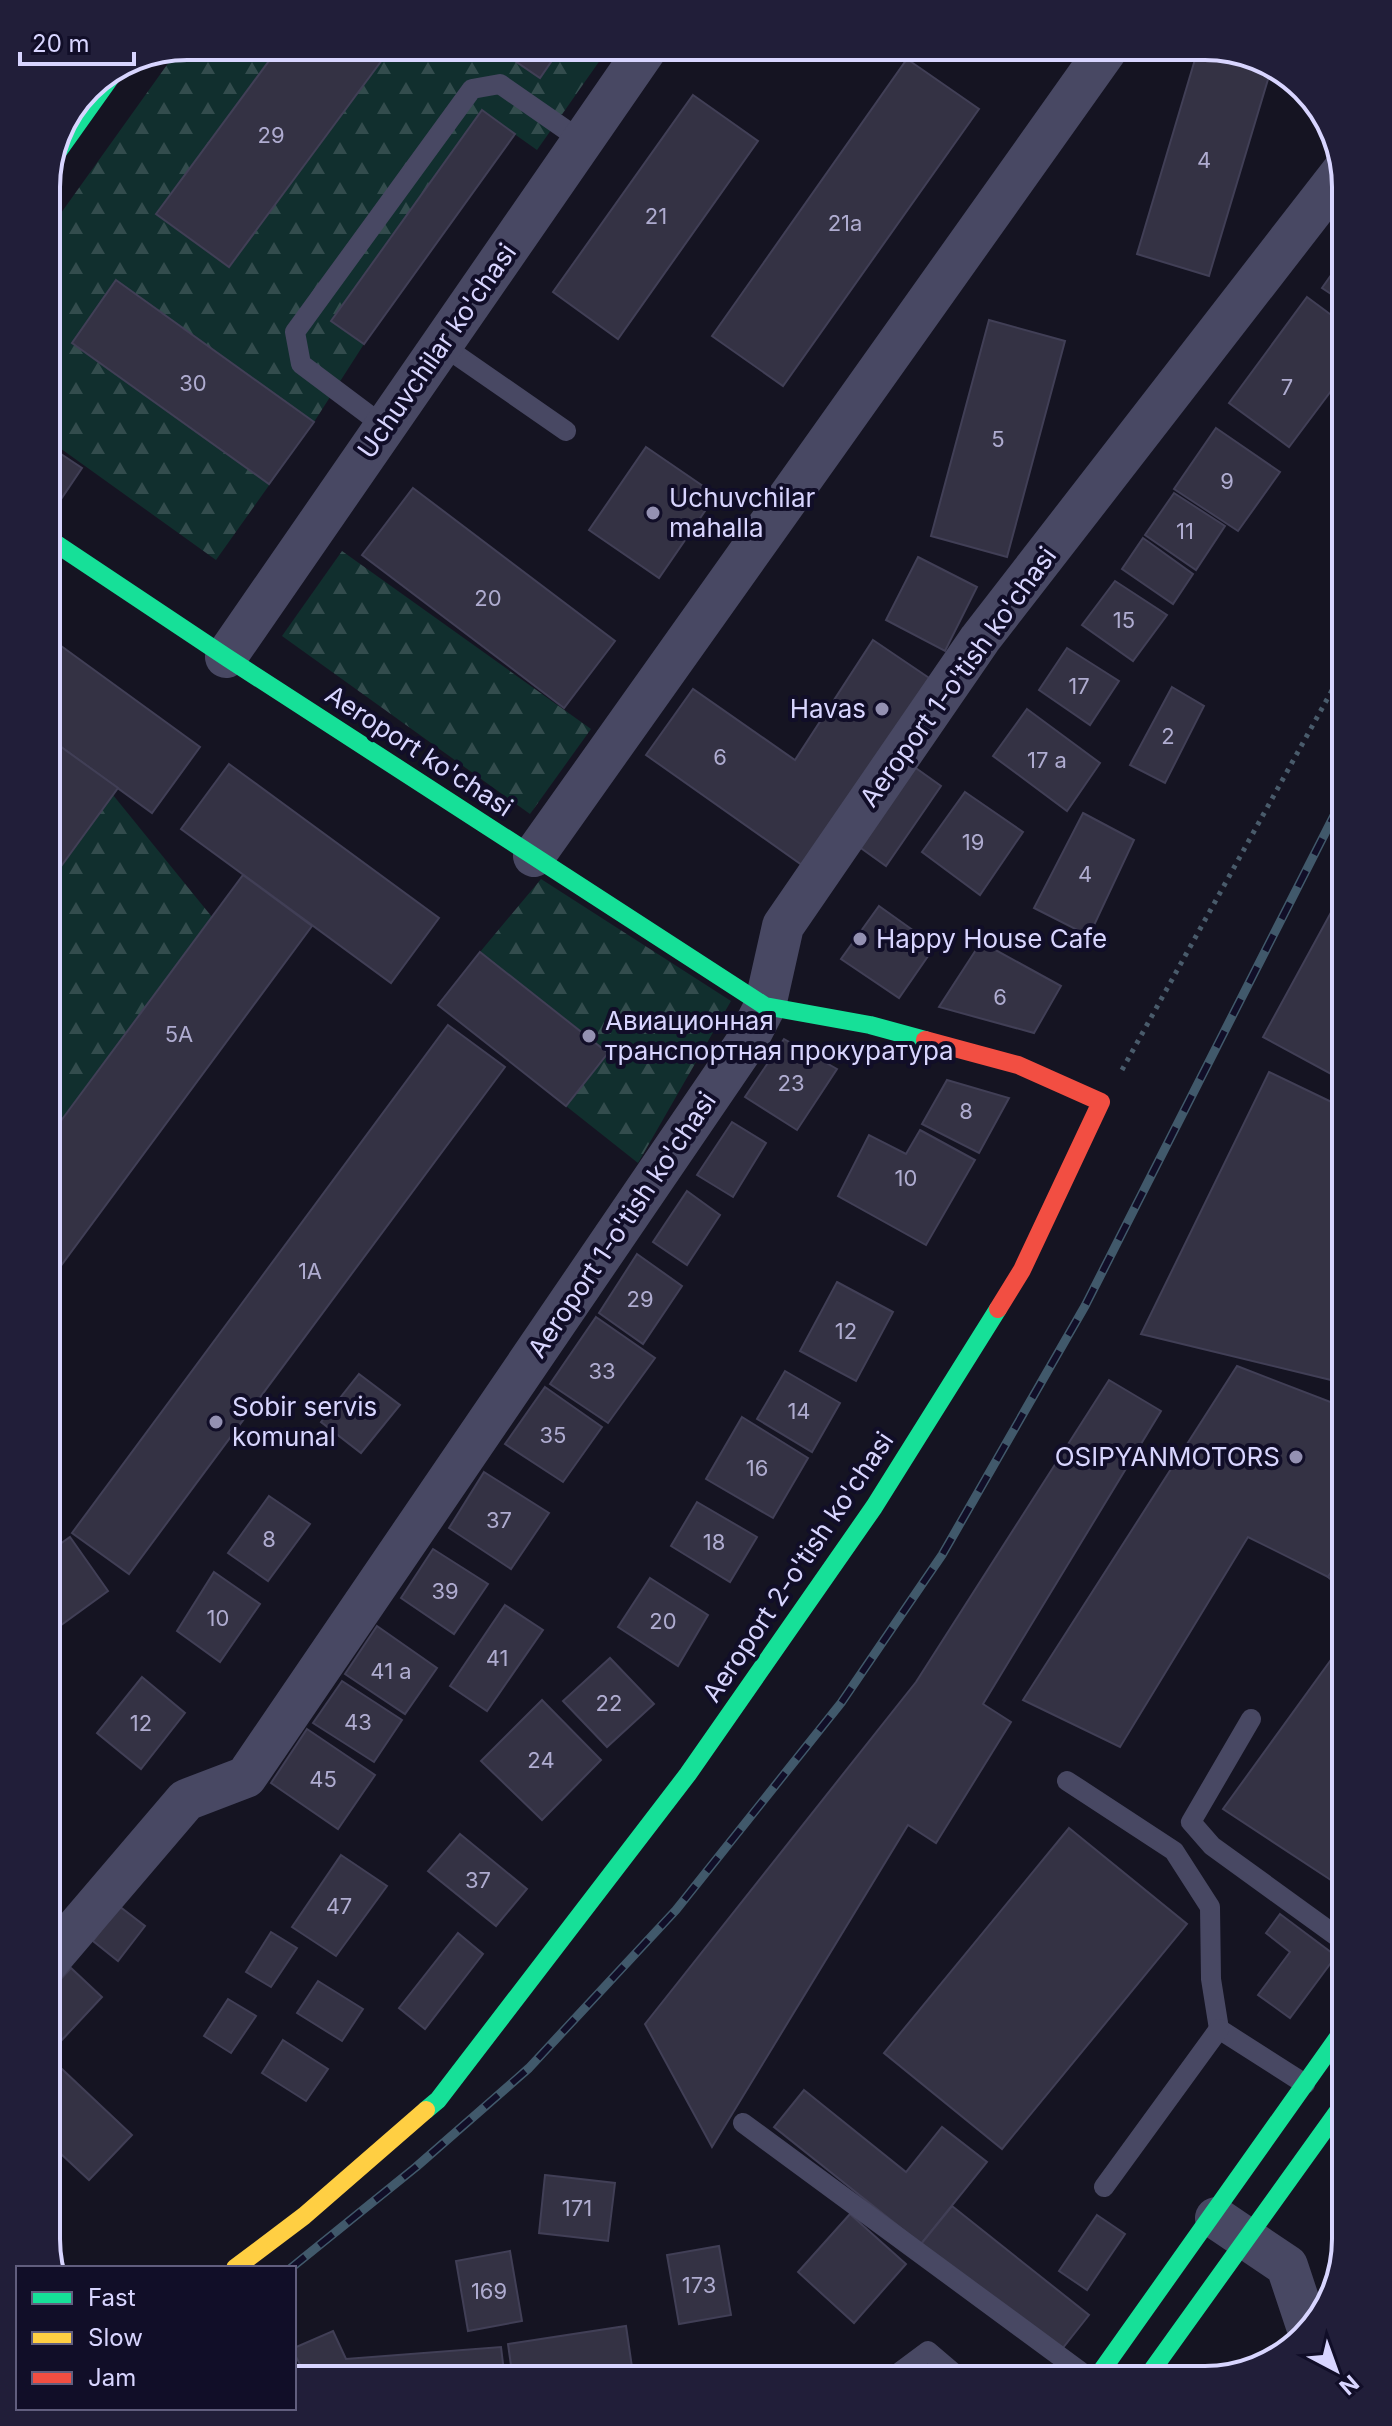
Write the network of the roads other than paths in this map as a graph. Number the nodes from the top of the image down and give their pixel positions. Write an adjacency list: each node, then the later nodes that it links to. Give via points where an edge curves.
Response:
1 (638, 60): 5 (street, Uchuvchilar ko'chasi)
2 (1099, 60): 12 (street)
3 (92, 104): 4 (street)
4 (76, 126)
5 (582, 141): 7 (street, Uchuvchilar ko'chasi); 8 (lane, via 500,84 472,89 295,332 301,364)
6 (1332, 185): 13 (street, Aeroport 1-o'tish ko'chasi, via 962,665 783,926)
7 (442, 345): 8 (street, Uchuvchilar ko'chasi); 9 (lane)
8 (385, 427): 11 (street, Uchuvchilar ko'chasi)
9 (566, 431)
10 (60, 546): 11 (street, Aeroport ko'chasi)
11 (226, 657): 12 (street, Aeroport ko'chasi)
12 (534, 856): 13 (street, Aeroport ko'chasi)
13 (765, 1006): 17 (street, Aeroport 1-o'tish ko'chasi, via 746,1043 246,1777 186,1800); 26 (street, Aeroport 2-o'tish ko'chasi, via 870,1025 1018,1065 1101,1102 1022,1270 874,1507 688,1774 438,2100)
14 (1251, 1719): 16 (lane, via 1191,1822 1212,1846)
15 (1067, 1781): 18 (lane, via 1174,1851 1210,1907 1211,1979)
16 (1332, 1933)
17 (60, 1948)
18 (1219, 2029): 20 (lane); 23 (lane)
19 (1332, 2046): 20 (street)
20 (1305, 2084): 24 (street)
21 (1332, 2120): 25 (street)
22 (743, 2123): 30 (lane)
23 (1104, 2187)
24 (1212, 2215): 25 (street); 31 (street)
25 (1247, 2239): 27 (street, via 1287,2266); 32 (street)
26 (238, 2266)
27 (1304, 2318)
28 (908, 2366): 29 (lane, via 928,2351)
29 (946, 2366)
30 (1074, 2366)
31 (1103, 2366)
32 (1155, 2366)

